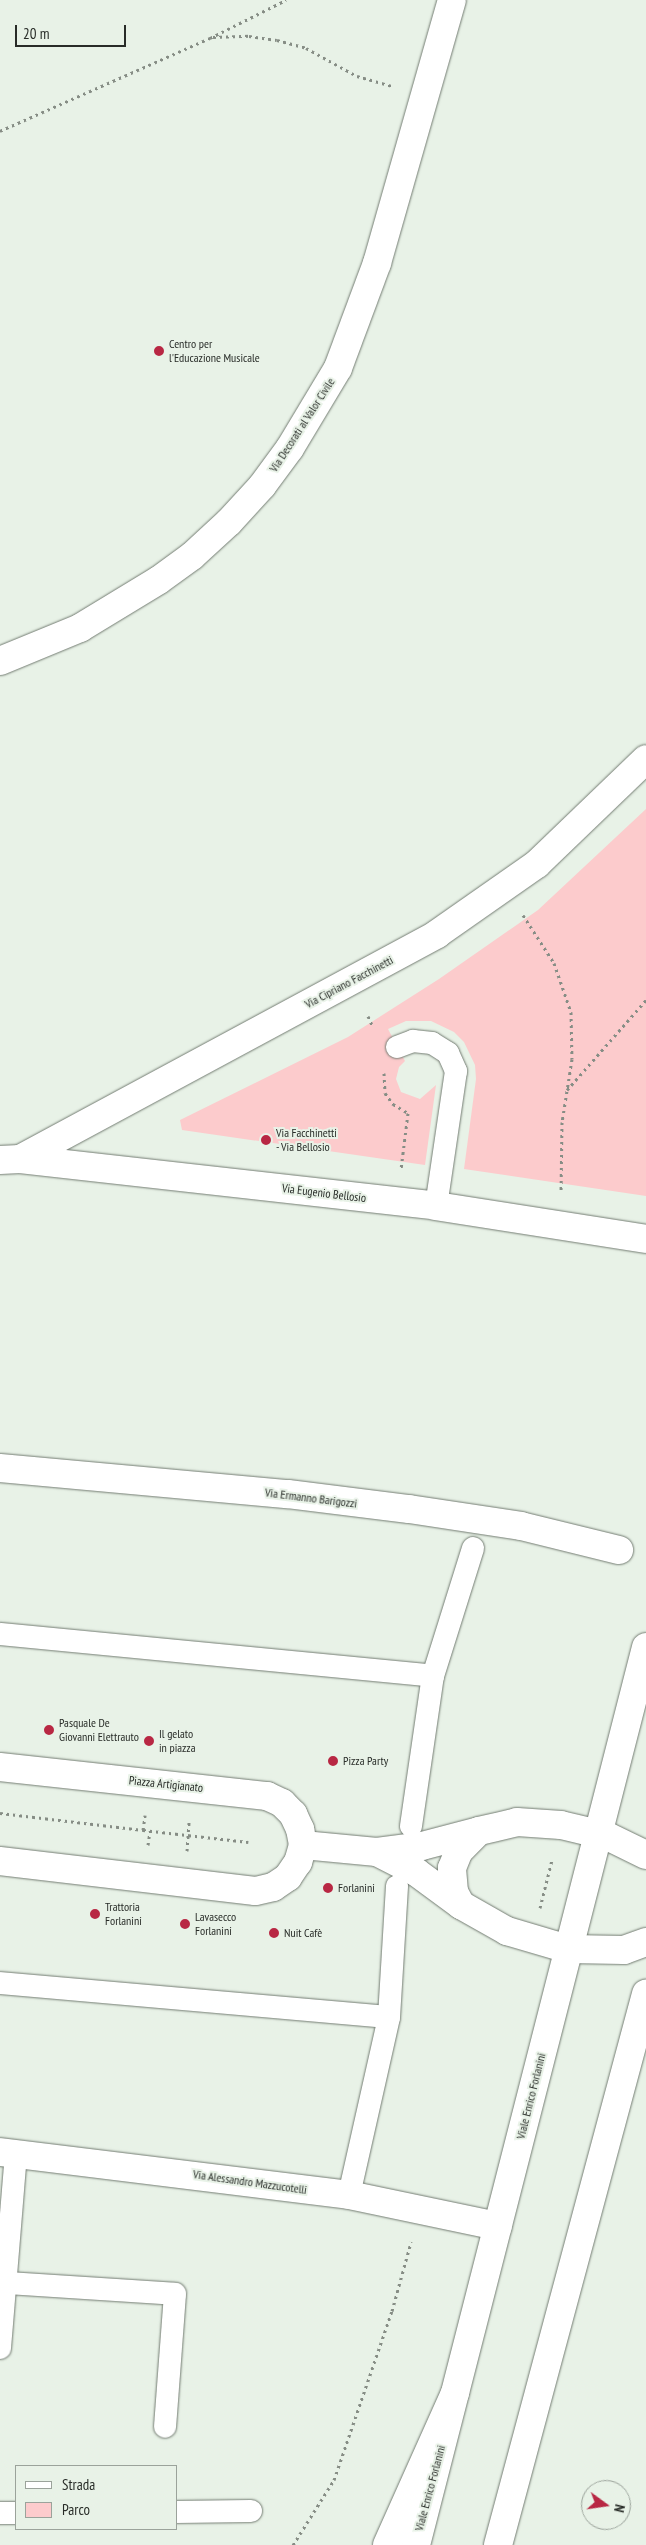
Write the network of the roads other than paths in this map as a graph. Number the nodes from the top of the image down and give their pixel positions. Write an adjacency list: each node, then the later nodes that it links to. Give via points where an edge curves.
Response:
1 (452, 0): 2 (main road, Via Decorati al Valor Civile, via 377,263 338,368 290,448 262,486 192,556 152,586 80,628)
2 (0, 661)
3 (646, 759): 5 (main road, Via Cipriano Facchinetti, via 537,864 438,934)
4 (397, 1047): 6 (lane, via 413,1041 432,1042 448,1053 456,1071)
5 (10, 1160): 6 (main road, Via Eugenio Bellosio)
6 (436, 1206): 7 (main road, Via Eugenio Bellosio)
7 (646, 1239)
8 (0, 1468): 10 (main road, Via Ermanno Barigozzi, via 288,1494 427,1512 521,1526)
9 (473, 1548): 13 (lane)
10 (619, 1550)
11 (0, 1634): 13 (lane)
12 (646, 1647): 17 (main road, Viale Enrico Forlanini)
13 (433, 1676): 15 (lane)
14 (0, 1767): 18 (main road, Piazza Artigianato, via 267,1796 282,1803 293,1814)
15 (411, 1826)
16 (479, 1831): 17 (main road, via 527,1821); 19 (main road, via 422,1846); 23 (main road, via 459,1851 452,1868 454,1892)
17 (598, 1833): 20 (main road); 25 (main road, Viale Enrico Forlanini)
18 (303, 1845): 19 (main road); 21 (main road, via 298,1862 288,1877 273,1887 255,1891)
19 (377, 1852): 23 (main road, via 416,1872)
20 (646, 1855)
21 (0, 1861)
22 (397, 1886): 28 (lane)
23 (462, 1905): 25 (main road, via 507,1931)
24 (646, 1942): 25 (main road, via 624,1950)
25 (568, 1949): 31 (main road, Viale Enrico Forlanini)
26 (0, 1983): 28 (lane)
27 (646, 1994): 43 (main road)
28 (388, 2017): 30 (lane)
29 (8, 2152): 30 (main road, Via Alessandro Mazzucotelli); 32 (lane)
30 (349, 2195): 31 (main road, Via Alessandro Mazzucotelli)
31 (498, 2226): 34 (main road, Viale Enrico Forlanini)
32 (7, 2283): 33 (lane); 35 (lane, via 175,2294)
33 (0, 2348)
34 (455, 2393): 40 (main road); 41 (main road); 42 (main road, Viale Enrico Forlanini)
35 (165, 2427)
36 (251, 2511): 37 (lane)
37 (178, 2512)
38 (0, 2513): 39 (lane)
39 (15, 2513)
40 (387, 2545)
41 (396, 2545)
42 (416, 2545)
43 (498, 2545)

